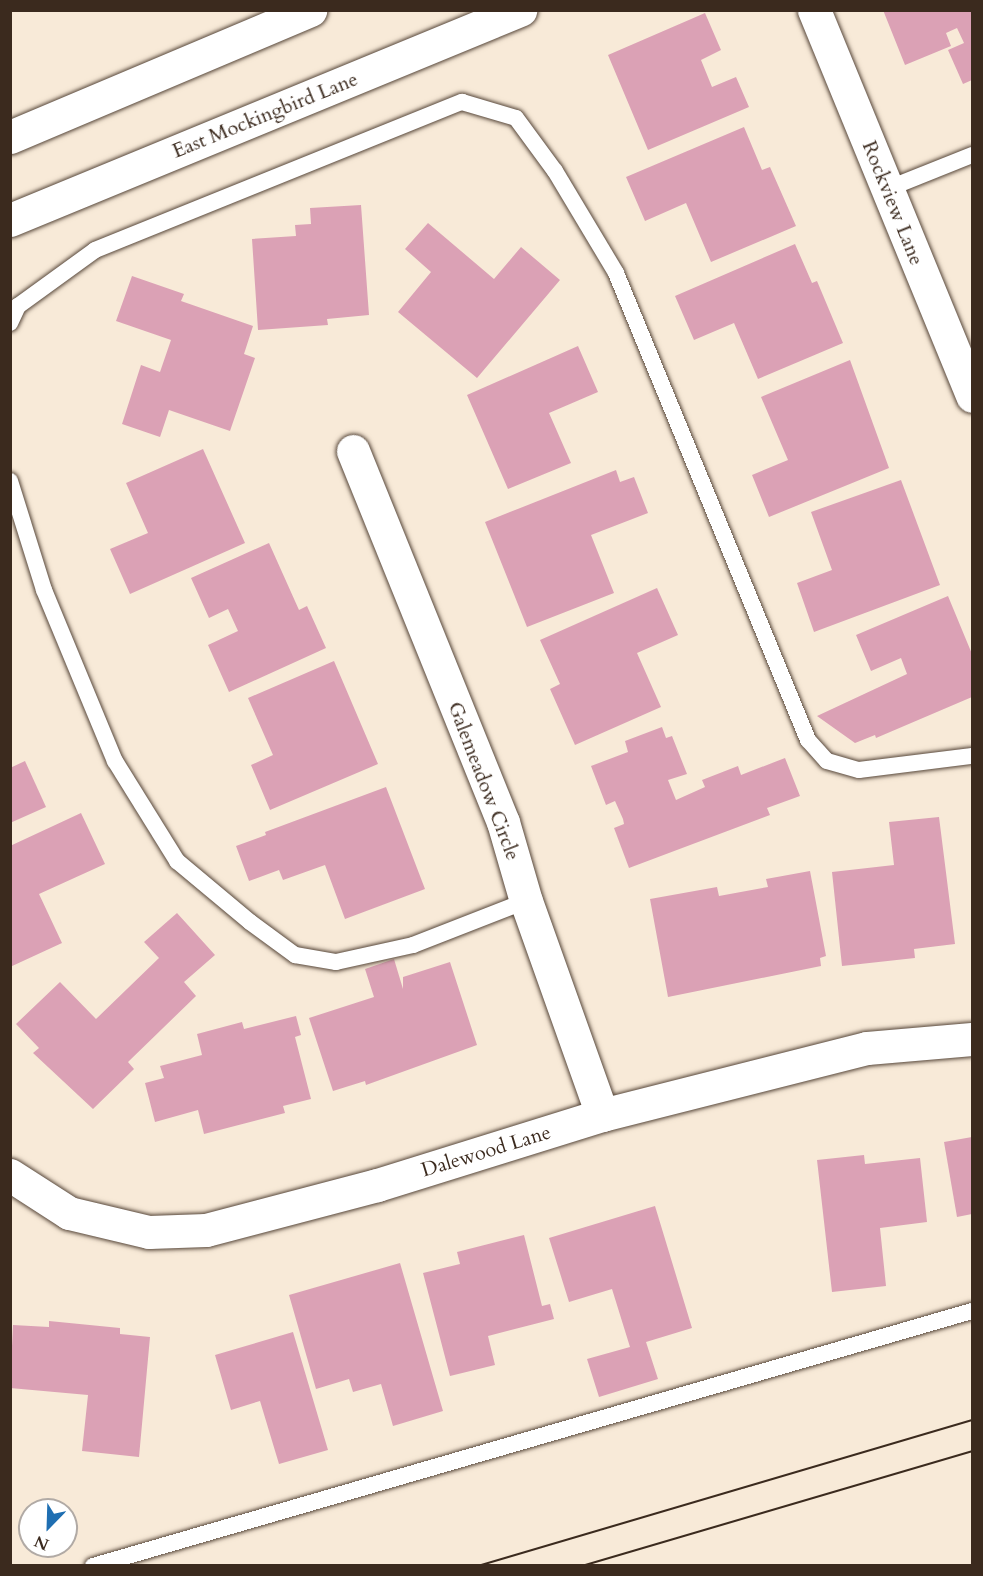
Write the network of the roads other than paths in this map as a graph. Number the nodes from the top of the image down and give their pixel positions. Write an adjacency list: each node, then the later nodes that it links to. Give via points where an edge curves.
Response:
1 (310, 10): 4 (street)
2 (520, 10): 7 (street, East Mockingbird Lane)
3 (814, 10): 6 (street, Rockview Lane)
4 (10, 137)
5 (972, 155): 6 (lane)
6 (887, 189): 9 (street, Rockview Lane)
7 (10, 220)
8 (10, 323): 12 (lane, via 18,306 95,250 462,102 516,118 555,171 616,273 808,740 827,761 859,770)
9 (972, 396)
10 (353, 451): 13 (street, Galemeadow Circle, via 503,822)
11 (10, 481): 13 (lane, via 44,590 115,761 177,861 250,922 295,955 336,962 413,945)
12 (972, 756)
13 (526, 901): 15 (street, Galemeadow Circle)
14 (972, 1039): 15 (street, Dalewood Lane, via 867,1048)
15 (602, 1115): 16 (street, Dalewood Lane, via 377,1185 206,1230 149,1232 69,1213)
16 (10, 1174)
17 (972, 1311): 18 (lane)
18 (93, 1566)

